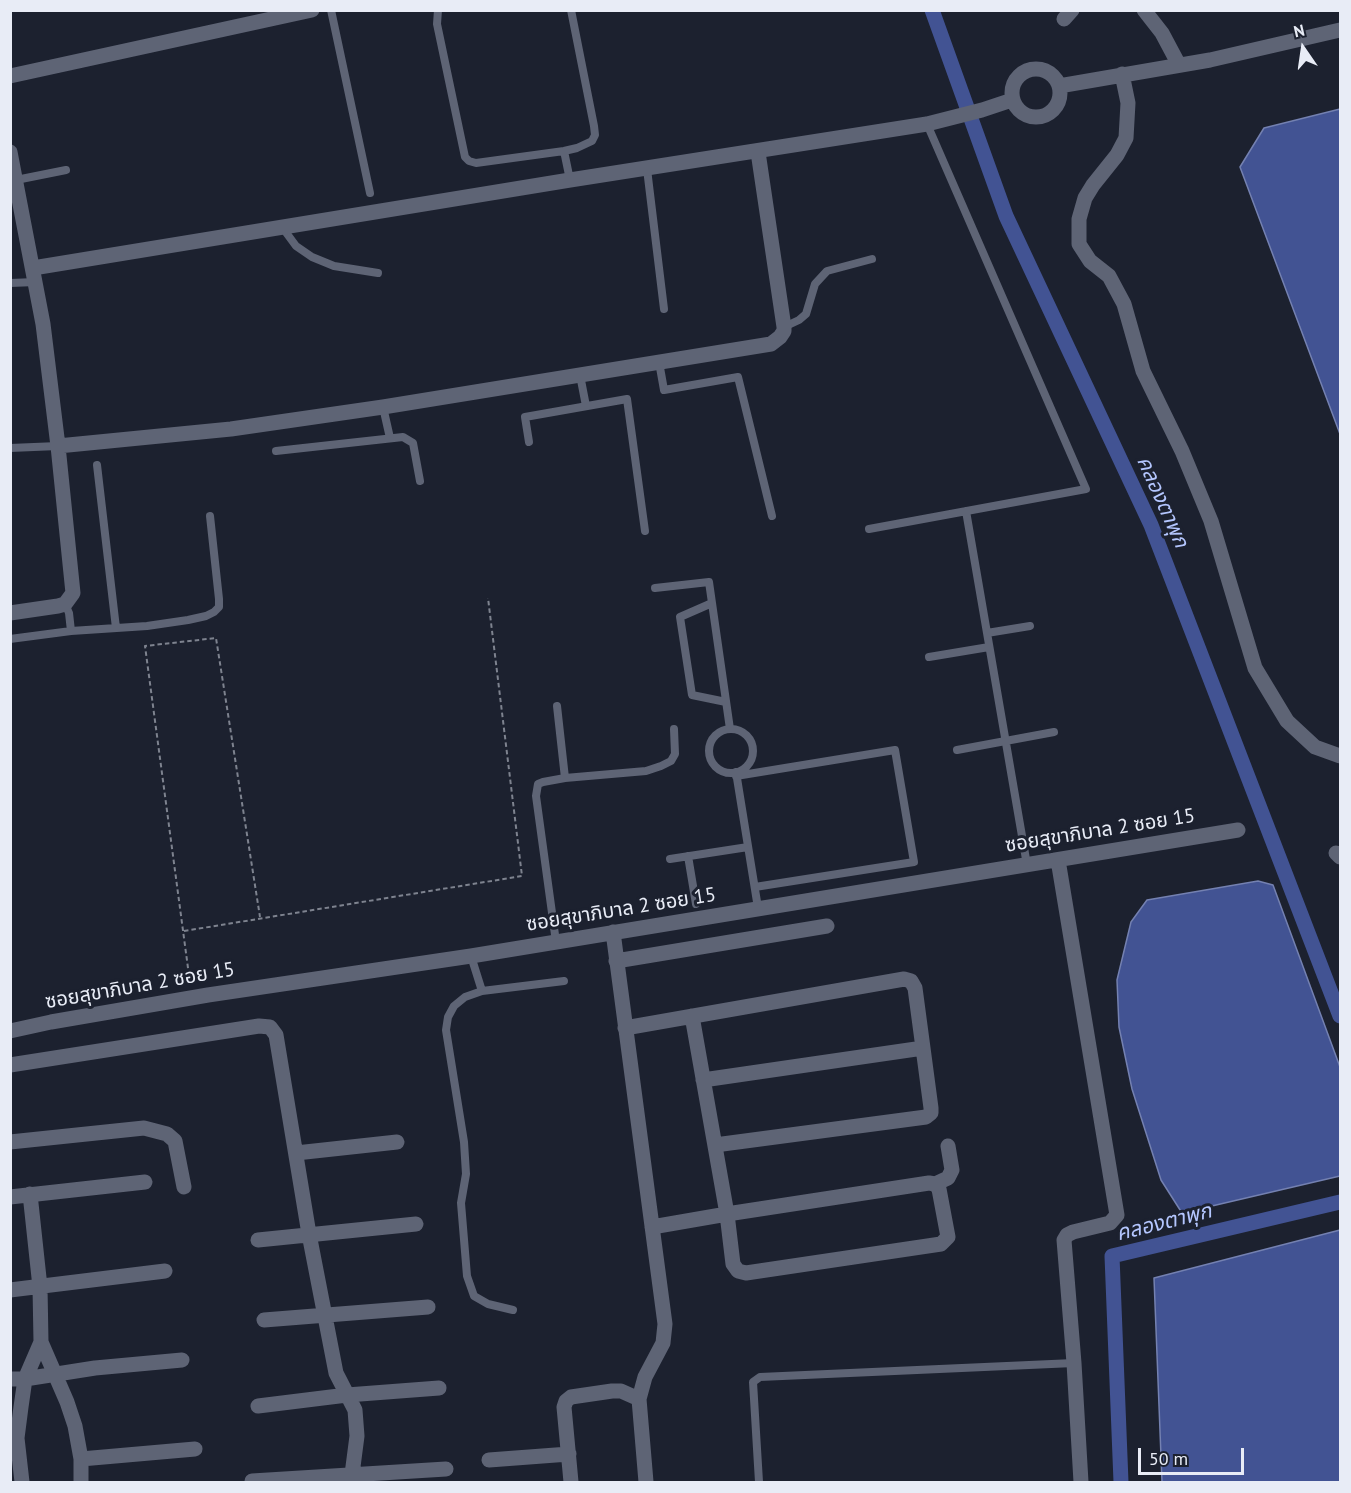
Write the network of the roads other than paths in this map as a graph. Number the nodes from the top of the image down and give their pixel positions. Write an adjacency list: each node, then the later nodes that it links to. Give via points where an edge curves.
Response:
1 (312, 10): 9 (street)
2 (331, 10): 20 (lane)
3 (438, 10): 13 (lane, via 437,24 465,157 476,163)
4 (571, 10): 13 (lane, via 595,135 592,141)
5 (1144, 10): 7 (street)
6 (1341, 30): 7 (street)
7 (1179, 65): 8 (street)
8 (1122, 74): 10 (street); 62 (street, via 1128,103 1126,138 1085,198 1079,219 1080,244 1090,261 1109,276 1124,304 1143,371 1211,521 1255,668 1287,721 1315,747)
9 (10, 76)
10 (1059, 86): 11 (street, via 1049,73 1025,71 1013,83); 11 (street, via 1058,103 1046,115 1022,113)
11 (1012, 100): 12 (street)
12 (927, 124): 15 (street); 39 (lane, via 1086,489)
13 (564, 151): 19 (lane)
14 (10, 152): 18 (street)
15 (758, 152): 16 (street); 27 (street)
16 (647, 169): 19 (street); 26 (lane)
17 (66, 170): 18 (lane)
18 (16, 180): 24 (street)
19 (570, 180): 21 (street)
20 (370, 194)
21 (282, 227): 23 (lane, via 296,246 312,257 334,266); 24 (street)
22 (872, 259): 27 (lane, via 827,271 814,284 806,314)
23 (378, 273)
24 (34, 275): 25 (lane); 34 (street)
25 (10, 284)
26 (664, 309)
27 (784, 327): 28 (street, via 771,344)
28 (659, 362): 29 (street); 41 (lane, via 664,390 738,377)
29 (580, 375): 30 (lane); 31 (street)
30 (585, 406): 33 (lane, via 525,417); 43 (lane, via 627,399)
31 (383, 407): 32 (lane); 34 (street, via 231,429)
32 (390, 438): 36 (lane); 38 (lane, via 403,437 413,443)
33 (529, 442)
34 (58, 446): 35 (lane); 46 (street, via 73,593)
35 (10, 448)
36 (276, 452)
37 (97, 465): 49 (lane)
38 (420, 481)
39 (966, 511): 42 (lane); 51 (lane)
40 (210, 516): 49 (lane, via 219,607 206,616 188,620)
41 (772, 516)
42 (869, 529)
43 (645, 531)
44 (655, 588): 45 (lane, via 709,582)
45 (712, 603): 55 (lane); 55 (lane, via 680,617 692,695)
46 (65, 604): 47 (street); 50 (lane)
47 (10, 613)
48 (1030, 626): 51 (lane)
49 (116, 628): 50 (lane)
50 (71, 631): 52 (lane)
51 (987, 633): 53 (lane)
52 (10, 639)
53 (989, 647): 54 (lane); 60 (lane)
54 (929, 657)
55 (726, 702): 58 (lane)
56 (557, 706): 64 (lane)
57 (674, 729): 64 (lane, via 675,754 661,766 646,771)
58 (730, 729): 63 (lane, via 743,732 753,750 750,763); 63 (lane, via 717,734 710,754 723,771)
59 (1054, 732): 60 (lane)
60 (1005, 741): 61 (lane); 70 (lane)
61 (957, 750)
62 (1341, 756)
63 (736, 774): 66 (lane); 71 (lane, via 895,750 899,772 914,862)
64 (566, 778): 76 (lane, via 543,782 536,789)
65 (1238, 830): 69 (street, ซอยสุขาภิบาล 2 ซอย 15)
66 (748, 847): 67 (lane); 71 (lane)
67 (688, 856): 68 (lane); 72 (lane)
68 (670, 858)
69 (1058, 860): 70 (street, ซอยสุขาภิบาล 2 ซอย 15); 111 (street, via 1117,1215 1110,1223 1073,1232 1064,1240)
70 (1027, 865): 73 (street, ซอยสุขาภิบาล 2 ซอย 15)
71 (755, 887): 73 (lane)
72 (696, 904)
73 (758, 908): 75 (street, ซอยสุขาภิบาล 2 ซอย 15)
74 (827, 926): 78 (street)
75 (613, 932): 76 (street, ซอยสุขาภิบาล 2 ซอย 15); 78 (street)
76 (556, 942): 77 (street, ซอยสุขาภิบาล 2 ซอย 15)
77 (471, 956): 80 (lane); 83 (street, ซอยสุขาภิบาล 2 ซอย 15, via 192,997)
78 (616, 961): 82 (street)
79 (564, 981): 80 (lane)
80 (482, 991): 106 (lane, via 454,1006 446,1030 464,1142 466,1174 461,1203 467,1276 474,1296)
81 (692, 1016): 82 (street); 84 (street, via 904,979 915,988); 86 (street)
82 (625, 1028): 99 (street)
83 (10, 1031)
84 (923, 1048): 86 (street); 89 (street, via 931,1108 926,1117)
85 (10, 1065): 91 (street, via 270,1027 276,1035)
86 (703, 1080): 89 (street)
87 (10, 1142): 94 (street, via 144,1128 167,1134 175,1141)
88 (398, 1142): 91 (street)
89 (715, 1145): 97 (street)
90 (948, 1146): 93 (street, via 952,1170 948,1179)
91 (296, 1153): 100 (street)
92 (145, 1182): 95 (street)
93 (935, 1184): 97 (street); 97 (street, via 948,1237 941,1244 746,1273 733,1264)
94 (184, 1187)
95 (30, 1194): 96 (street); 103 (street)
96 (10, 1197)
97 (727, 1214): 99 (street)
98 (416, 1224): 100 (street)
99 (652, 1227): 116 (street, via 665,1324 663,1343 645,1377)
100 (309, 1234): 101 (street); 107 (street)
101 (258, 1240)
102 (165, 1271): 103 (street)
103 (40, 1287): 104 (street); 109 (street)
104 (10, 1290)
105 (428, 1307): 107 (street)
106 (513, 1310)
107 (325, 1316): 108 (street); 115 (street, via 336,1373)
108 (264, 1320)
109 (41, 1342): 112 (street); 113 (street)
110 (182, 1360): 112 (street)
111 (1074, 1363): 130 (lane, via 760,1377 753,1382); 131 (street)
112 (56, 1374): 113 (street); 121 (street, via 75,1426)
113 (18, 1379): 119 (street)
114 (439, 1388): 115 (street)
115 (347, 1395): 117 (street); 125 (street, via 355,1410 356,1428)
116 (639, 1399): 120 (street, via 621,1391 571,1397 564,1407); 129 (street)
117 (258, 1406)
118 (195, 1449): 121 (street)
119 (14, 1454): 124 (street)
120 (569, 1454): 122 (street); 128 (street)
121 (81, 1459): 127 (street)
122 (489, 1460)
123 (446, 1469): 125 (street)
124 (18, 1479)
125 (351, 1479): 126 (street)
126 (252, 1481)
127 (81, 1482)
128 (571, 1482)
129 (646, 1482)
130 (759, 1482)
131 (1081, 1482)

